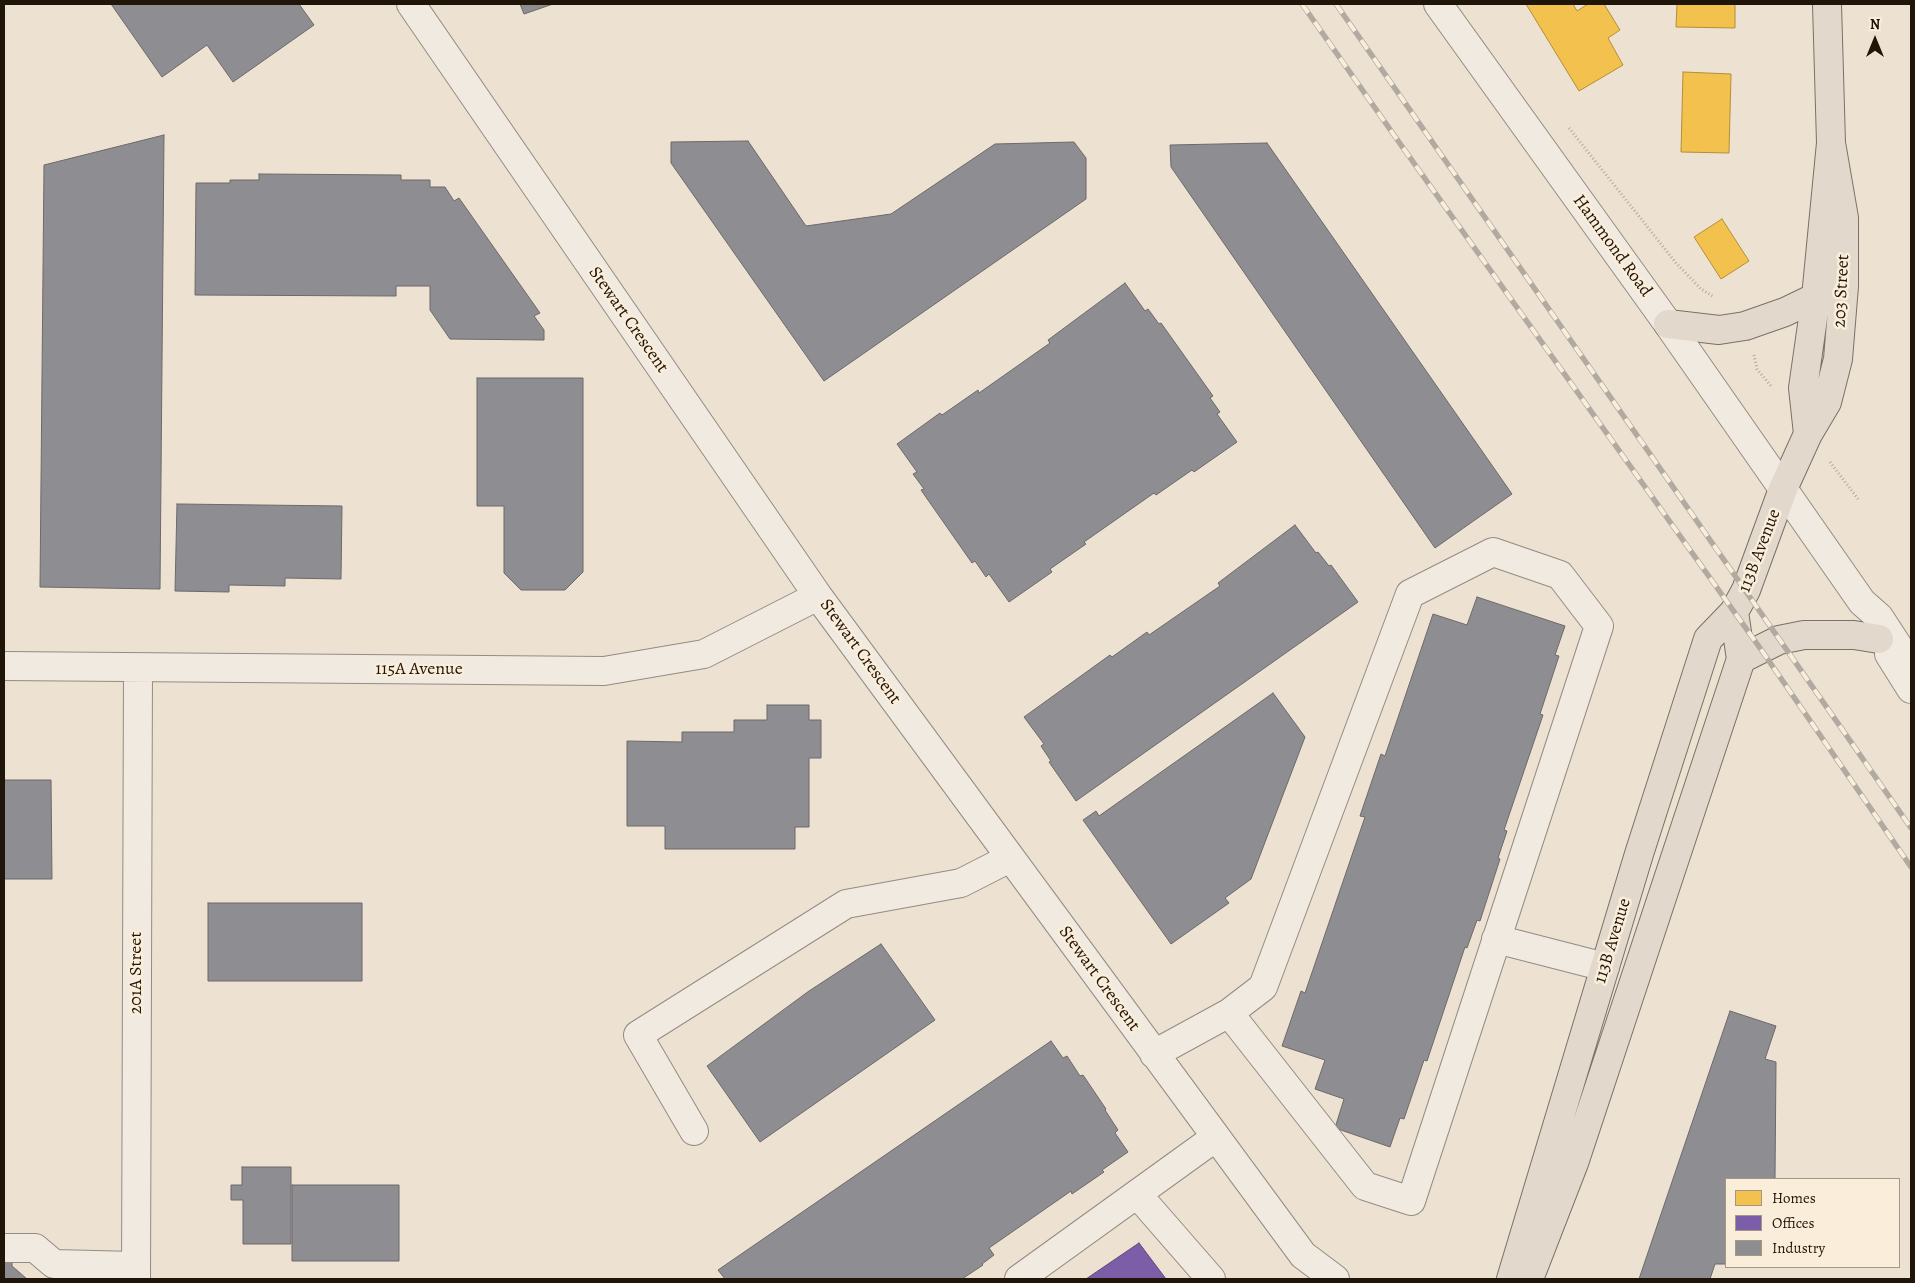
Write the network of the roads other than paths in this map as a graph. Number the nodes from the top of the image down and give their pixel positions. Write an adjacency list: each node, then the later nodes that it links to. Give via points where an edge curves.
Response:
1 (411, 4): 9 (street, Stewart Crescent)
2 (1438, 4): 6 (street, Hammond Road)
3 (1827, 4): 4 (main road, 203 Street)
4 (1831, 143): 5 (main road, 203 Street); 7 (main road, 203 Street, via 1844,218 1844,286 1838,359 1827,402)
5 (1816, 297): 6 (main road, via 1745,326 1719,330); 7 (main road, 203 Street, via 1803,388)
6 (1668, 324): 8 (street, Hammond Road)
7 (1808, 434): 8 (main road, 203 Street)
8 (1783, 489): 10 (street, Hammond Road); 11 (main road, 113B Avenue, via 1746,590)
9 (818, 596): 16 (street, 115A Avenue, via 704,654 604,671); 18 (street, Stewart Crescent)
10 (1862, 602): 12 (street, via 1869,625); 15 (street, via 1878,617)
11 (1734, 612): 13 (main road, 113B Avenue); 20 (main road, 113B Avenue, via 1708,639)
12 (1878, 639): 13 (main road, via 1854,635 1804,635 1779,640); 17 (street)
13 (1741, 659): 33 (main road, 113B Avenue, via 1574,1164)
14 (4, 666): 16 (street, 115A Avenue)
15 (1911, 666)
16 (138, 668): 28 (street, 201A Street)
17 (1911, 689)
18 (1010, 858): 22 (street, Stewart Crescent); 23 (street, via 961,883 846,904 638,1035)
19 (1496, 940): 20 (street); 21 (street, via 1410,1201 1365,1186); 21 (street, via 1599,626 1560,575 1493,552 1410,594 1263,987)
20 (1606, 967): 32 (main road, 113B Avenue)
21 (1230, 1013): 22 (street)
22 (1154, 1054): 24 (street, Stewart Crescent)
23 (694, 1131)
24 (1216, 1137): 25 (street); 31 (street, Stewart Crescent, via 1303,1255)
25 (1138, 1194): 29 (street); 30 (street)
26 (4, 1248): 27 (street, via 35,1248)
27 (54, 1272): 28 (street)
28 (136, 1273)
29 (1019, 1279)
30 (1211, 1279)
31 (1335, 1279)
32 (1511, 1279)
33 (1529, 1279)

